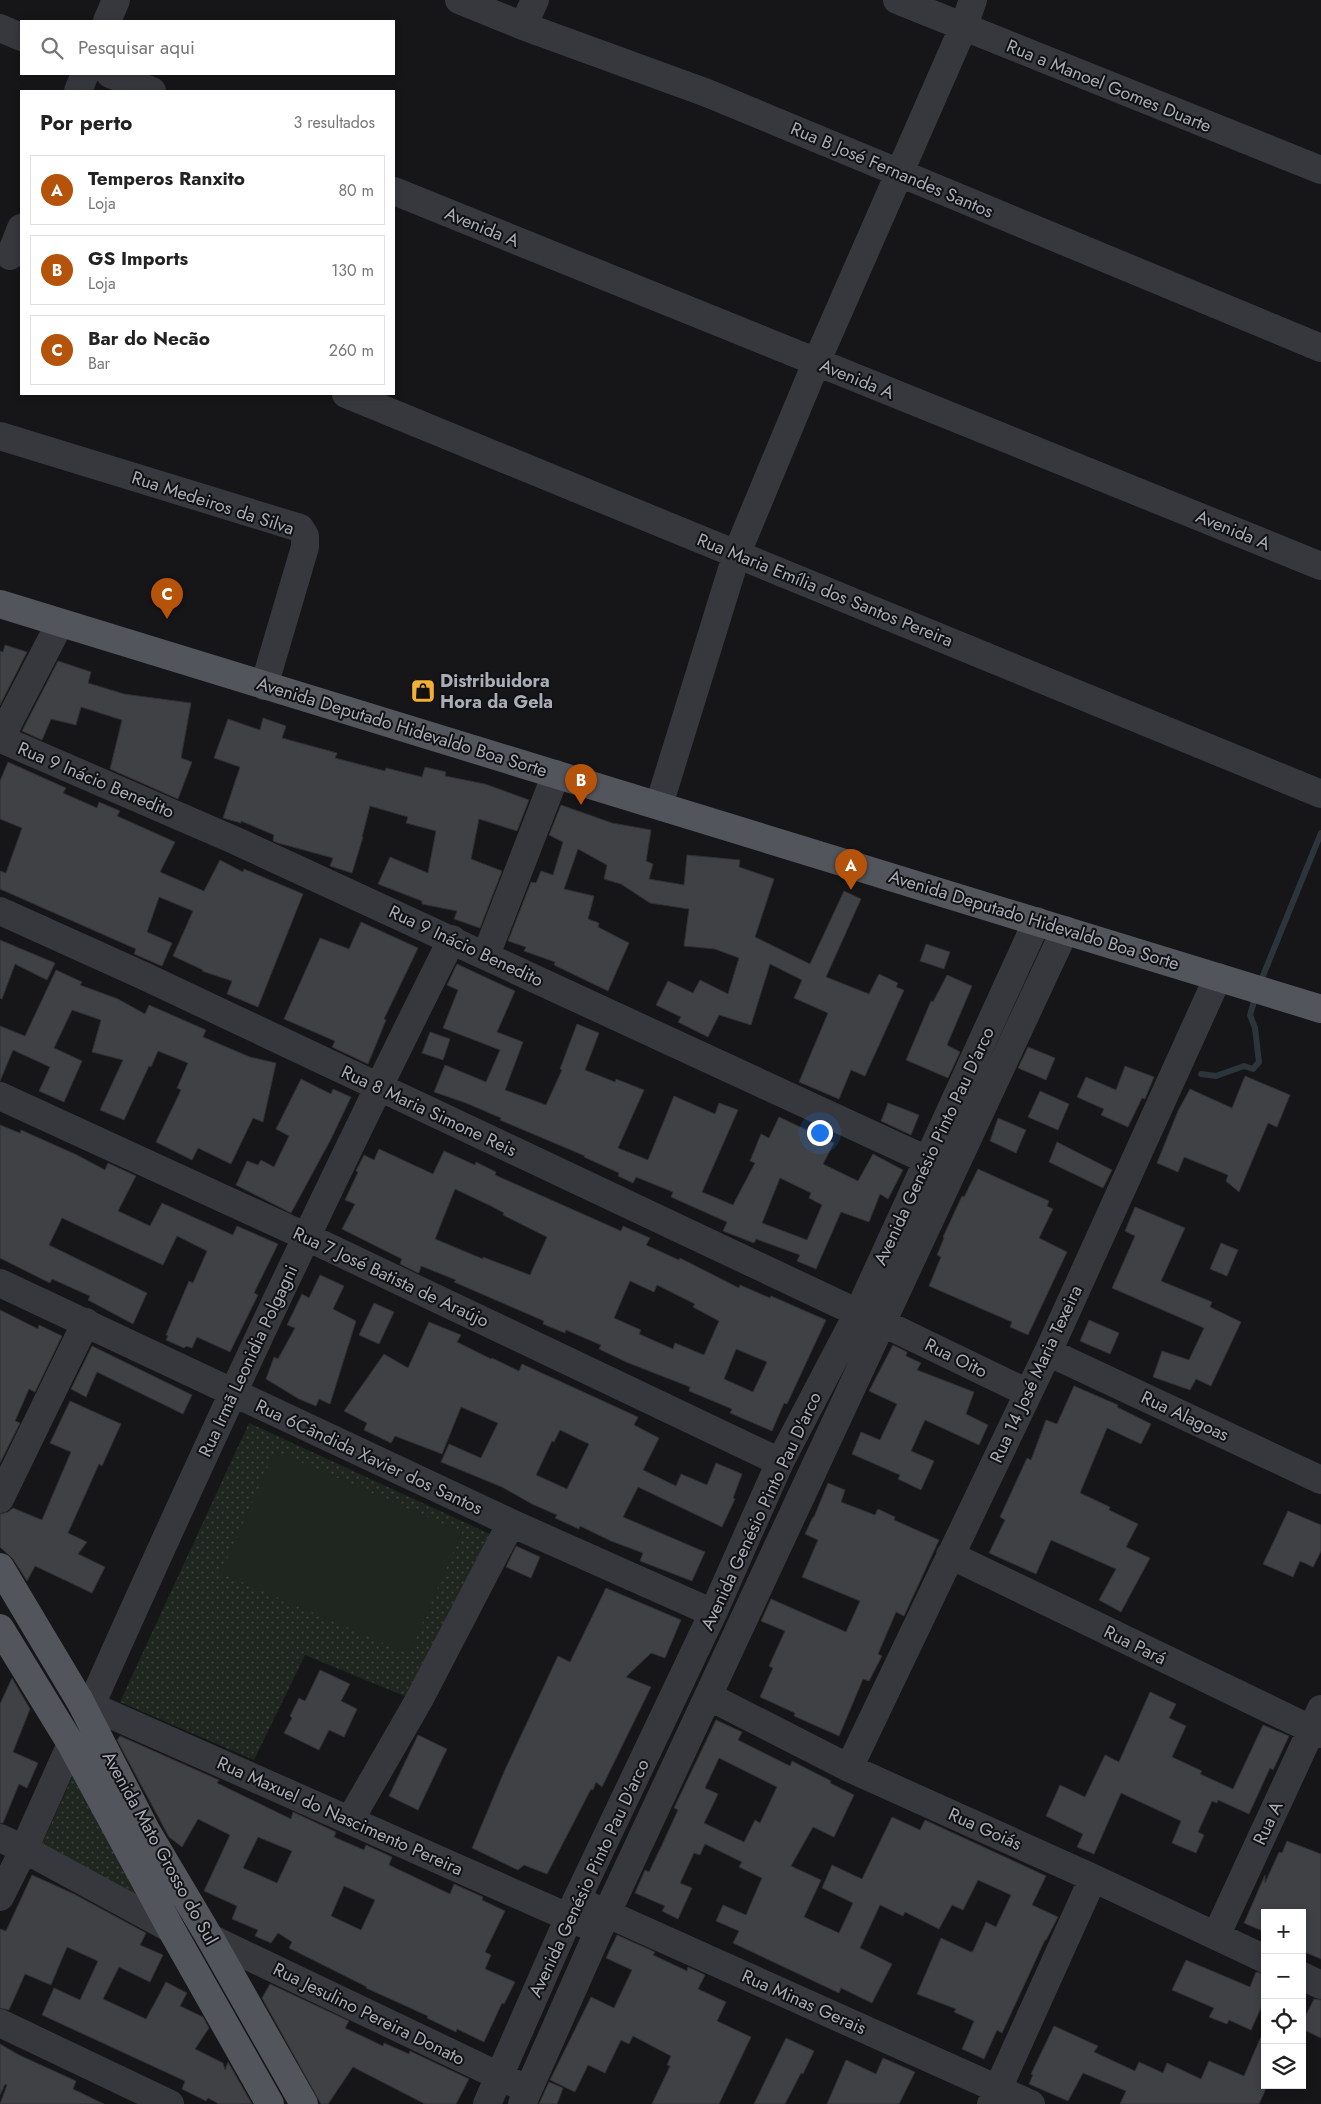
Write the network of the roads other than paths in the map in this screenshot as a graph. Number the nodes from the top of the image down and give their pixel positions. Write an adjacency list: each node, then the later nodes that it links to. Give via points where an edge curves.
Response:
1 (116, 0): 6 (street)
2 (460, 0): 7 (street, Rua B José Fernandes Santos)
3 (535, 0): 7 (street)
4 (897, 0): 9 (street, Rua a Manoel Gomes Duarte)
5 (973, 0): 9 (street)
6 (107, 20)
7 (523, 26): 16 (street, Rua B José Fernandes Santos, via 707,93)
8 (0, 28): 10 (street)
9 (963, 28): 15 (street, Rua a Manoel Gomes Duarte); 16 (street)
10 (20, 37)
11 (85, 75): 13 (street)
12 (112, 75): 14 (street)
13 (78, 90)
14 (150, 90)
15 (1321, 170)
16 (898, 173): 20 (street, Rua B José Fernandes Santos); 21 (street)
17 (395, 191): 21 (street, Avenida A)
18 (20, 231): 19 (street)
19 (10, 257)
20 (1321, 348)
21 (816, 363): 24 (street); 25 (street, Avenida A)
22 (348, 395): 24 (street, Rua Maria Emília dos Santos Pereira)
23 (0, 436): 28 (street, Rua Medeiros da Silva, via 300,528 305,536 305,547)
24 (737, 553): 31 (street, Rua Maria Emília dos Santos Pereira); 32 (street)
25 (1321, 566)
26 (0, 604): 27 (main road, Avenida Deputado Hidevaldo Boa Sorte)
27 (60, 623): 28 (main road, Avenida Deputado Hidevaldo Boa Sorte); 29 (street)
28 (264, 686): 30 (main road, Avenida Deputado Hidevaldo Boa Sorte)
29 (0, 739): 36 (street, Rua 9 Inácio Benedito)
30 (556, 774): 32 (main road, Avenida Deputado Hidevaldo Boa Sorte); 37 (street)
31 (1312, 790)
32 (659, 805): 34 (main road, Avenida Deputado Hidevaldo Boa Sorte)
33 (0, 911): 40 (street, Rua 8 Maria Simone Reis)
34 (1037, 920): 35 (main road, Avenida Deputado Hidevaldo Boa Sorte); 42 (street, Avenida Genésio Pinto Pau D'arco)
35 (1065, 930): 38 (main road, Avenida Deputado Hidevaldo Boa Sorte); 47 (street, Avenida Genésio Pinto Pau D'arco)
36 (452, 939): 37 (street, Rua 9 Inácio Benedito); 40 (street, Rua Irmã Leonidia Polgagni)
37 (486, 955): 42 (street, Rua 9 Inácio Benedito)
38 (1218, 977): 39 (main road, Avenida Deputado Hidevaldo Boa Sorte); 48 (street, Rua 14 José Maria Texeira)
39 (1321, 1009)
40 (378, 1087): 43 (street, Rua Irmã Leonidia Polgagni); 45 (street, Rua 8 Maria Simone Reis)
41 (0, 1096): 43 (street, Rua 7 José Batista de Araújo)
42 (927, 1160): 45 (street, Avenida Genésio Pinto Pau D'arco)
43 (307, 1238): 49 (street, Rua Irmã Leonidia Polgagni); 51 (street, Rua 7 José Batista de Araújo)
44 (0, 1283): 46 (street, Rua 6Cândida Xavier dos Santos)
45 (858, 1313): 51 (street, Avenida Genésio Pinto Pau D'arco)
46 (86, 1322): 49 (street, Rua 6Cândida Xavier dos Santos); 53 (street)
47 (883, 1323): 50 (street, Rua Oito); 56 (street, Avenida Genésio Pinto Pau D'arco)
48 (1048, 1352): 50 (street, Rua 14 José Maria Texeira); 52 (street, Rua Alagoas)
49 (232, 1393): 54 (street, Rua 6Cândida Xavier dos Santos); 63 (street, Rua Irmã Leonidia Polgagni)
50 (1028, 1393): 57 (street, Rua 14 José Maria Texeira)
51 (780, 1462): 55 (street, Avenida Genésio Pinto Pau D'arco)
52 (1321, 1480)
53 (0, 1499)
54 (511, 1523): 59 (street, Rua 6Cândida Xavier dos Santos); 67 (street, via 418,1700)
55 (746, 1541): 56 (street); 59 (street, Avenida Genésio Pinto Pau D'arco)
56 (774, 1555): 62 (street, Avenida Genésio Pinto Pau D'arco)
57 (950, 1556): 64 (street, Rua Pará); 66 (street, Rua 14 José Maria Texeira)
58 (0, 1568): 63 (main road, Avenida Mato Grosso do Sul)
59 (713, 1613): 71 (street, Avenida Genésio Pinto Pau D'arco)
60 (0, 1628): 61 (main road, Avenida Mato Grosso do Sul)
61 (10, 1658): 65 (main road, Avenida Mato Grosso do Sul)
62 (708, 1696): 66 (street, Rua Goiás); 72 (street, Avenida Genésio Pinto Pau D'arco)
63 (86, 1703): 67 (street, Rua Maxuel do Nascimento Pereira); 75 (main road, Avenida Mato Grosso do Sul, via 147,1832)
64 (1318, 1724): 74 (street, Rua A)
65 (71, 1744): 68 (street); 73 (main road, Avenida Mato Grosso do Sul)
66 (849, 1768): 69 (street, Rua Goiás)
67 (350, 1820): 71 (street, Rua Maxuel do Nascimento Pereira)
68 (12, 1844): 70 (street); 73 (street)
69 (1094, 1878): 74 (street, Rua Goiás); 81 (street)
70 (0, 1897)
71 (573, 1908): 72 (street, Rua Minas Gerais); 80 (street, Avenida Genésio Pinto Pau D'arco)
72 (603, 1922): 81 (street, Rua Minas Gerais); 82 (street, Avenida Genésio Pinto Pau D'arco)
73 (171, 1929): 84 (main road, Avenida Mato Grosso do Sul)
74 (1216, 1936): 76 (street, Rua Goiás)
75 (210, 1938): 80 (street, Rua Jesulino Pereira Donato); 85 (main road, Avenida Mato Grosso do Sul)
76 (1261, 1957)
77 (1306, 1978): 78 (street)
78 (1321, 1985)
79 (0, 2023): 83 (street)
80 (499, 2076): 82 (street, Rua Jesulino Pereira Donato); 86 (street, Avenida Genésio Pinto Pau D'arco)
81 (995, 2096): 87 (street, Rua Minas Gerais)
82 (525, 2097)
83 (170, 2104)
84 (270, 2104)
85 (304, 2104)
86 (487, 2104)
87 (1031, 2104)

